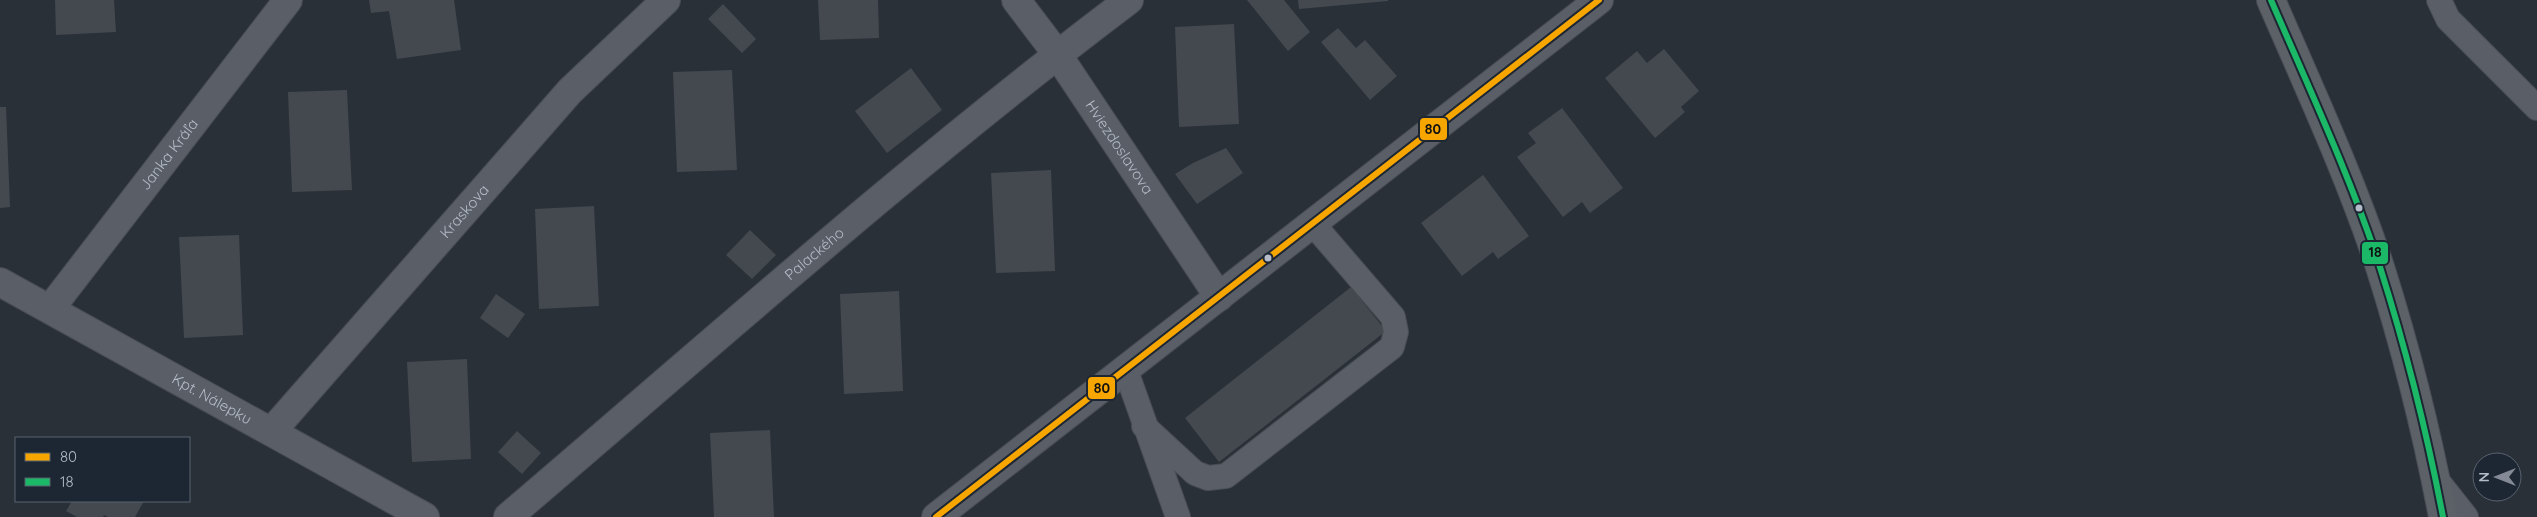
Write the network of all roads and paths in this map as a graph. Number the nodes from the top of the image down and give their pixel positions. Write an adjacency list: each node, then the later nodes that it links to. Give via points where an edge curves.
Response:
1 (288, 0): 13 (street, Janka Kráľa)
2 (666, 0): 16 (street, Kraskova, via 570,91)
3 (1016, 0): 8 (street, Hviezdoslavova)
4 (1129, 0): 8 (street, Palackého)
5 (1599, 0): 10 (street)
6 (2271, 0): 17 (main road, via 2329,133 2379,266)
7 (2439, 0): 9 (lane, via 2448,19)
8 (1057, 54): 12 (street, Hviezdoslavova); 19 (street, Palackého, via 882,197)
9 (2537, 108)
10 (1313, 224): 12 (street); 15 (lane, via 1393,317 1396,332 1392,347 1226,476 1208,478 1195,473)
11 (0, 282): 13 (street, Kpt. Nálepku)
12 (1219, 297): 14 (street)
13 (50, 309): 16 (street, Kpt. Nálepku)
14 (1125, 368): 15 (lane); 20 (street)
15 (1144, 426): 21 (lane)
16 (272, 431): 18 (street, Kpt. Nálepku)
17 (2436, 479): 22 (main road); 23 (lane)
18 (425, 517)
19 (508, 517)
20 (936, 517)
21 (1178, 517)
22 (2443, 517)
23 (2466, 517)

